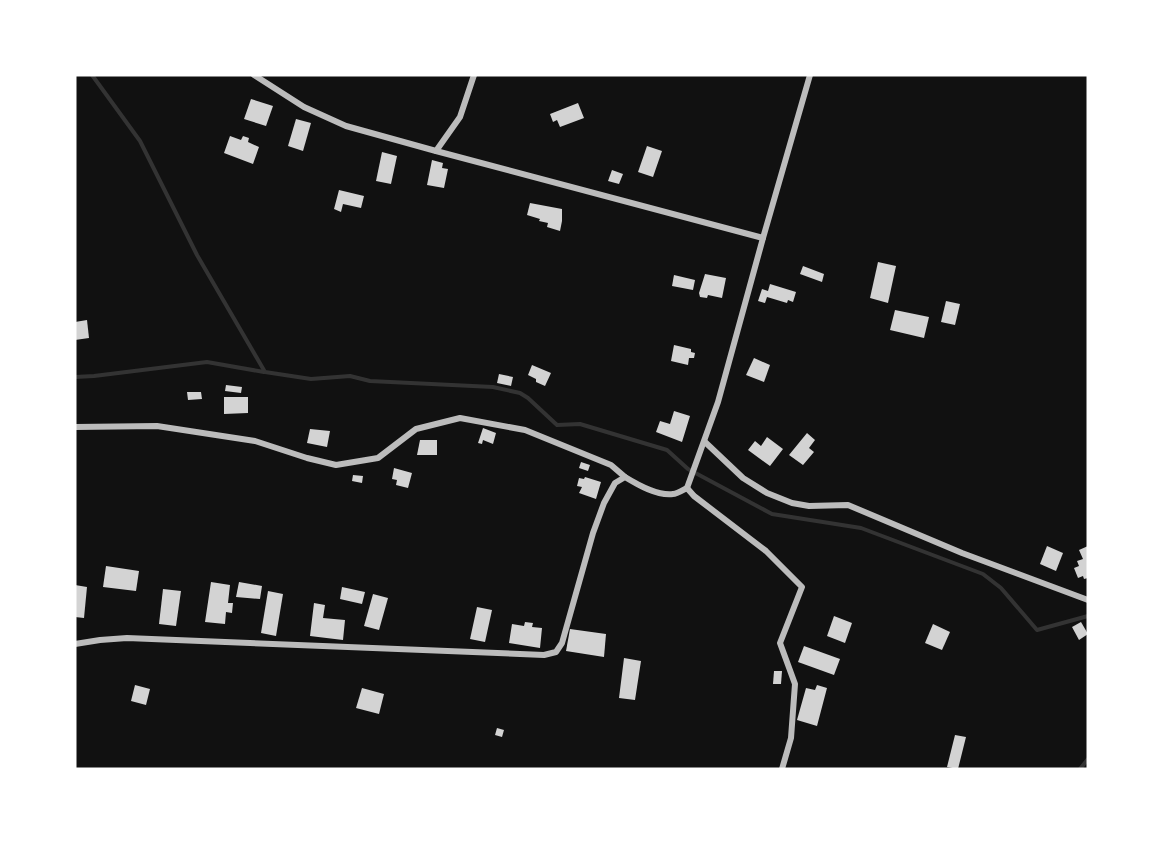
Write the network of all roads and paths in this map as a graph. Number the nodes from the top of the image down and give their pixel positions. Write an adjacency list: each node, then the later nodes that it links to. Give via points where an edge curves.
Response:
1 (254, 75): 4 (street, via 304,107 346,126)
2 (474, 75): 4 (street, via 460,117)
3 (810, 75): 5 (street)
4 (436, 151): 5 (street)
5 (763, 238): 7 (street)
6 (75, 427): 8 (street, via 157,426 255,441 336,465 378,458 416,429 460,418 525,430 610,465)
7 (705, 442): 9 (street); 10 (street, via 743,478 767,493 809,506 848,506)
8 (625, 477): 9 (street, via 657,492 674,494); 11 (street, via 615,483 604,503 556,652 544,655 127,638)
9 (687, 488): 12 (street, via 766,550 802,587 780,643 795,684 790,738)
10 (1088, 600)
11 (75, 644)
12 (782, 769)

